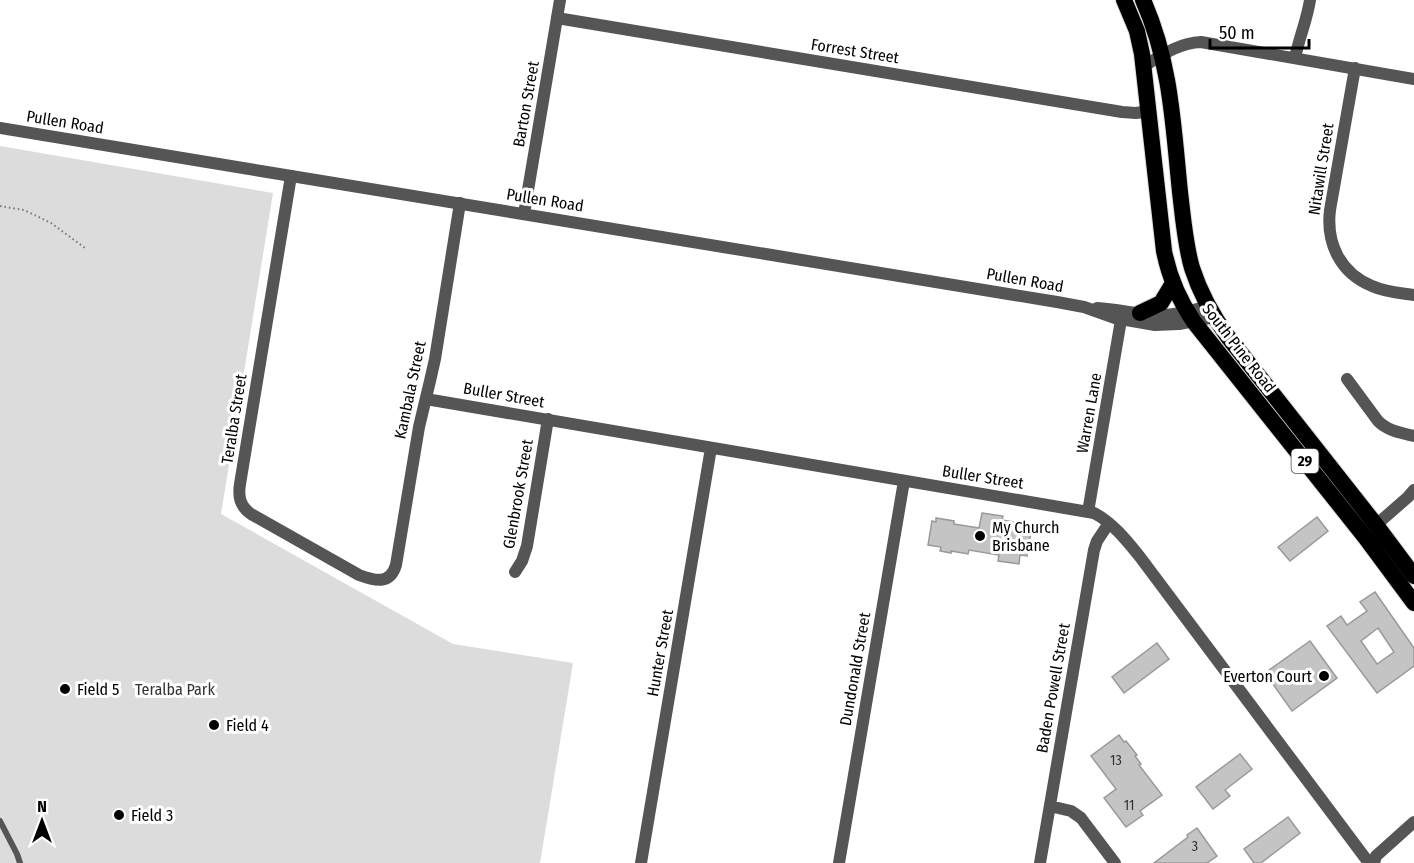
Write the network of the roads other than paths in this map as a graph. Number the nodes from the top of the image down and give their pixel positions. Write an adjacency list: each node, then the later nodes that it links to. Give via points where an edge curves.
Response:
1 (560, 0): 5 (street, Barton Street)
2 (1124, 0): 8 (highway, South Pine Road / 29, via 1137,31)
3 (1143, 0): 6 (highway, South Pine Road / 29)
4 (1310, 0): 7 (street)
5 (557, 18): 11 (street, Forrest Street, via 1122,112); 15 (street, Barton Street)
6 (1163, 55): 7 (street, via 1180,46 1201,42); 8 (street); 19 (highway, South Pine Road / 29, via 1188,251)
7 (1295, 58): 9 (street)
8 (1144, 66): 11 (highway, South Pine Road / 29)
9 (1355, 68): 10 (street); 17 (street, Nitawill Street, via 1330,210 1331,241 1342,263 1361,281)
10 (1414, 79)
11 (1149, 111): 16 (highway, South Pine Road / 29, via 1164,251)
12 (0, 128): 13 (street, Pullen Road)
13 (291, 176): 14 (street, Pullen Road); 35 (street, Teralba Street, via 239,497 251,514 365,577)
14 (460, 203): 15 (street, Pullen Road); 24 (street, Kambala Street)
15 (524, 213): 18 (street, Pullen Road)
16 (1173, 283): 20 (highway, via 1161,303); 21 (highway, South Pine Road / 29)
17 (1414, 296)
18 (1084, 307): 20 (street, Pullen Road); 22 (street, Pullen Road)
19 (1211, 312): 21 (street, Pullen Road); 32 (highway, South Pine Road / 29)
20 (1140, 313): 21 (street, Pullen Road)
21 (1190, 317): 22 (street, Pullen Road, via 1164,325); 36 (highway, South Pine Road / 29)
22 (1121, 320): 30 (street, Warren Lane)
23 (1347, 379): 26 (street, via 1383,426)
24 (426, 399): 25 (street, Buller Street); 35 (street, Kambala Street, via 396,564)
25 (548, 419): 27 (street, Buller Street); 33 (street, Glenbrook Street, via 527,546)
26 (1414, 436)
27 (711, 448): 28 (street, Buller Street); 41 (street, Hunter Street)
28 (904, 481): 30 (street, Buller Street); 42 (street, Dundonald Street)
29 (1412, 496): 32 (street)
30 (1088, 512): 31 (street, Buller Street)
31 (1109, 523): 37 (street, Baden Powell Street, via 1094,550); 45 (street, Buller Street, via 1140,557)
32 (1376, 525): 34 (highway, South Pine Road / 29)
33 (515, 572)
34 (1414, 576)
35 (385, 579)
36 (1414, 603)
37 (1050, 806): 43 (street, Baden Powell Street); 44 (street, via 1081,818)
38 (0, 821): 40 (lane)
39 (1414, 822): 46 (street, via 1376,856)
40 (20, 863)
41 (641, 863)
42 (838, 863)
43 (1040, 863)
44 (1115, 863)
45 (1369, 863)
46 (1374, 863)

